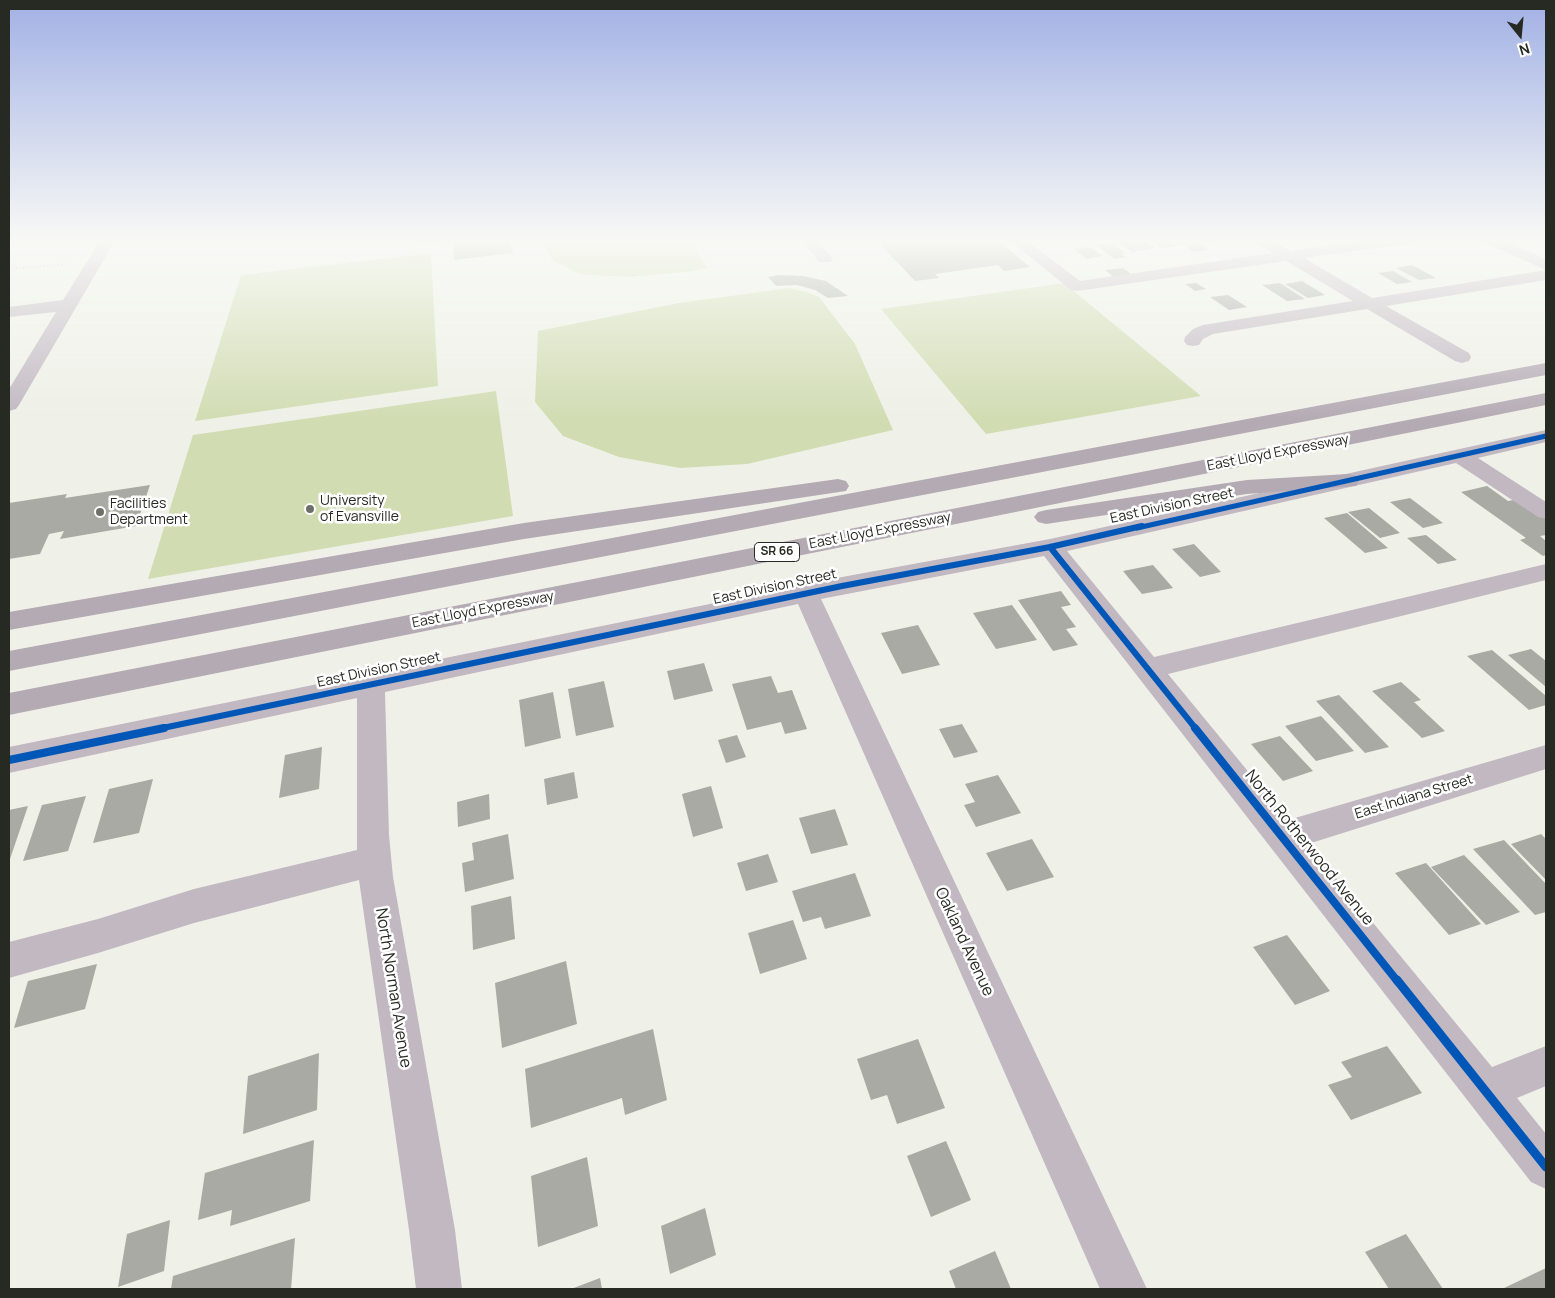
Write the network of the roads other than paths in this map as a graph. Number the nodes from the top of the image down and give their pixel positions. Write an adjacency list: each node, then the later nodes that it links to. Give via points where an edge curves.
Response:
1 (71, 300): 5 (street)
2 (1364, 300): 4 (street)
3 (1392, 300): 4 (street)
4 (1370, 303): 7 (street, via 1209,329); 8 (street)
5 (68, 305): 6 (street); 11 (street)
6 (9, 312)
7 (1193, 340)
8 (1462, 356)
9 (1546, 369): 13 (highway)
10 (1546, 399): 17 (highway, East Lloyd Expressway / SR 66)
11 (9, 405)
12 (1545, 437): 14 (street, East Division Street)
13 (1103, 454): 21 (highway, via 879,480 592,520); 22 (highway)
14 (1459, 454): 15 (street, East Division Street); 16 (street)
15 (1348, 481): 17 (highway, via 1247,487 1041,518); 18 (street, East Division Street)
16 (1546, 512)
17 (853, 537): 25 (highway, East Lloyd Expressway / SR 66)
18 (1050, 547): 20 (street, East Division Street); 23 (street, North Rotherwood Avenue)
19 (1546, 572): 23 (street)
20 (806, 594): 24 (street, East Division Street); 35 (street, Oakland Avenue)
21 (9, 621)
22 (9, 661)
23 (1148, 669): 28 (street, North Rotherwood Avenue)
24 (371, 685): 27 (street, East Division Street); 29 (street, North Norman Avenue)
25 (9, 704)
26 (1546, 757): 28 (street, East Indiana Street)
27 (9, 760)
28 (1282, 837): 32 (street, North Rotherwood Avenue)
29 (374, 860): 30 (street, via 194,906); 34 (street, North Norman Avenue)
30 (9, 960)
31 (1546, 1066): 32 (street)
32 (1485, 1090): 33 (street, North Rotherwood Avenue)
33 (1546, 1167)
34 (439, 1289)
35 (1124, 1289)

